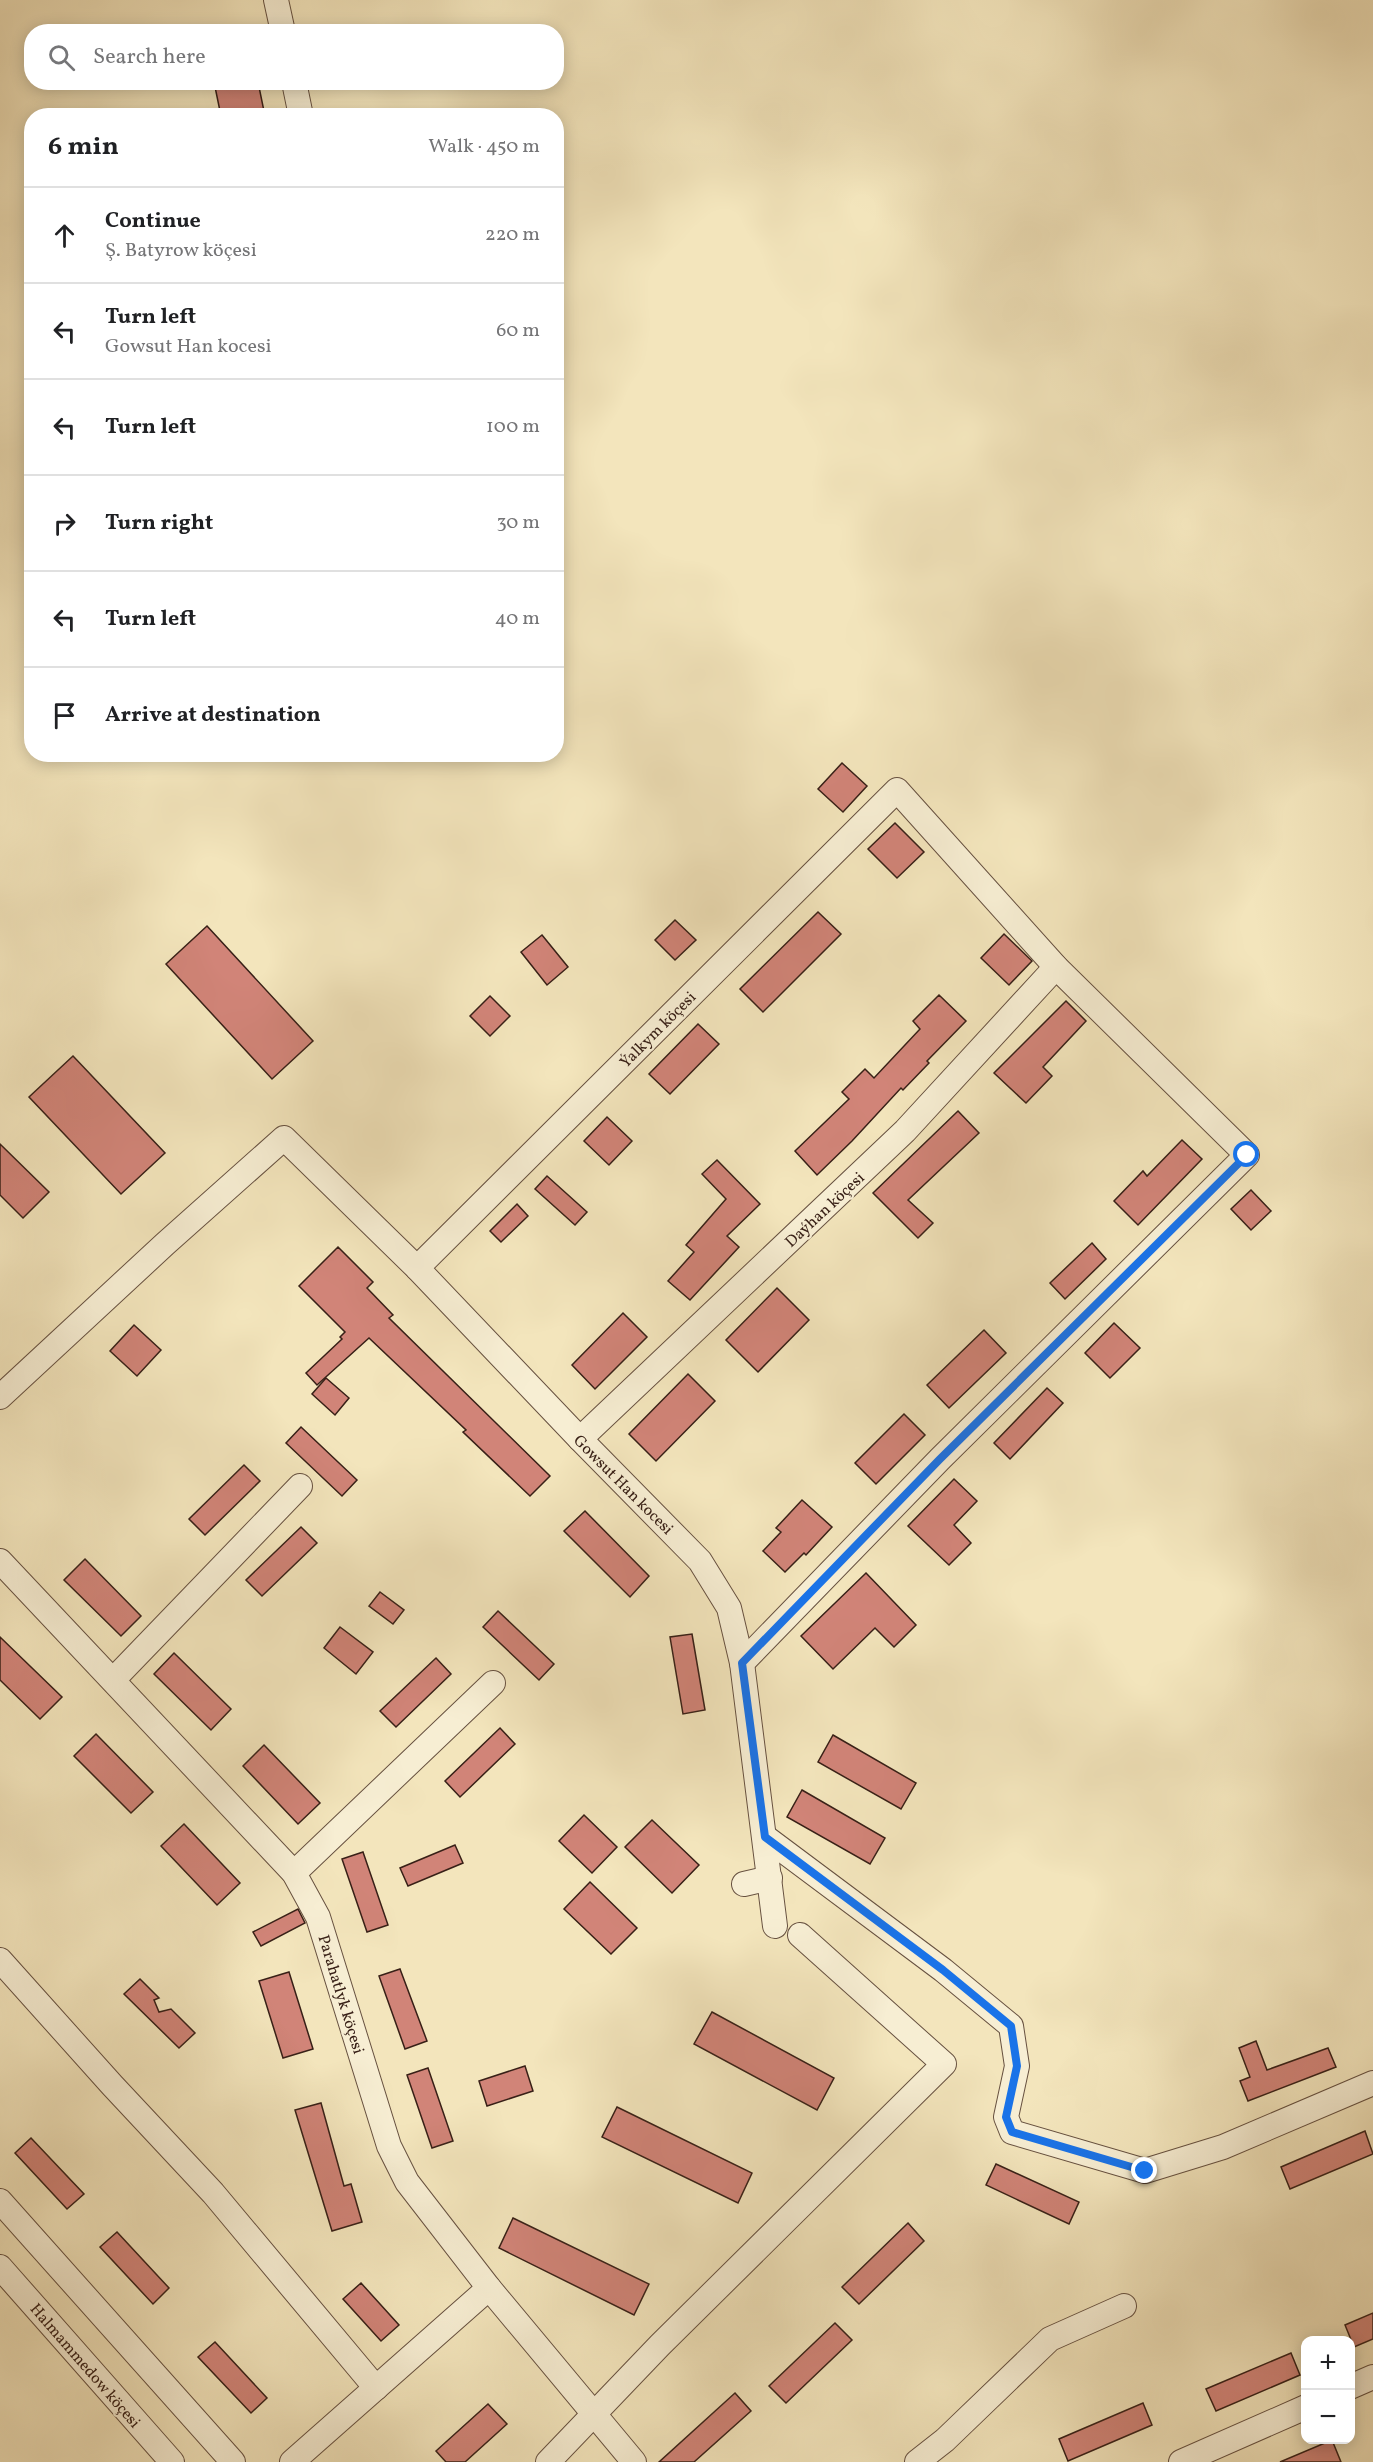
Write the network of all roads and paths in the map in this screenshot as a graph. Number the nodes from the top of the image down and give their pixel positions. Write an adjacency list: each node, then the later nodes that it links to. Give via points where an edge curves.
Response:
1 (276, 0): 2 (street)
2 (281, 24)
3 (296, 90): 4 (street)
4 (299, 108)
5 (1056, 967): 6 (street, Ýalkym köçesi, via 897,790); 8 (street, Daýhan köçesi, via 905,1131); 11 (street, via 1247,1155 940,1459)
6 (417, 1268): 7 (street, Gowsut Han kocesi, via 284,1138); 8 (street, Gowsut Han kocesi)
7 (0, 1397)
8 (580, 1439): 11 (street, Gowsut Han kocesi, via 700,1560 729,1608)
9 (300, 1486): 12 (street)
10 (0, 1561): 12 (street, Parahatlyk köçesi)
11 (742, 1663): 14 (street, Gowsut Han kocesi)
12 (113, 1680): 15 (street, Parahatlyk köçesi)
13 (493, 1683): 15 (street)
14 (765, 1837): 16 (street, Gowsut Han kocesi); 21 (street, via 1011,2026 1017,2066 1006,2117 1012,2132 1145,2171 1223,2147)
15 (294, 1873): 24 (street, Parahatlyk köçesi, via 318,1917 389,2146 407,2182)
16 (770, 1878): 17 (street); 18 (street, Gowsut Han kocesi)
17 (744, 1884)
18 (775, 1926)
19 (800, 1935): 30 (street, via 944,2064)
20 (0, 1960): 28 (street, via 213,2193)
21 (1373, 2083)
22 (0, 2201): 32 (street)
23 (0, 2267): 31 (street, Halmammedow köçesi)
24 (489, 2288): 28 (street); 30 (street, Parahatlyk köçesi)
25 (1124, 2306): 36 (street, via 1050,2339)
26 (1373, 2377): 27 (street)
27 (1355, 2385)
28 (376, 2388): 33 (street)
29 (1301, 2409): 37 (street)
30 (593, 2415): 34 (street); 35 (street, Parahatlyk köçesi)
31 (172, 2462)
32 (233, 2462)
33 (292, 2462)
34 (548, 2462)
35 (634, 2462)
36 (917, 2462)
37 (1181, 2462)

